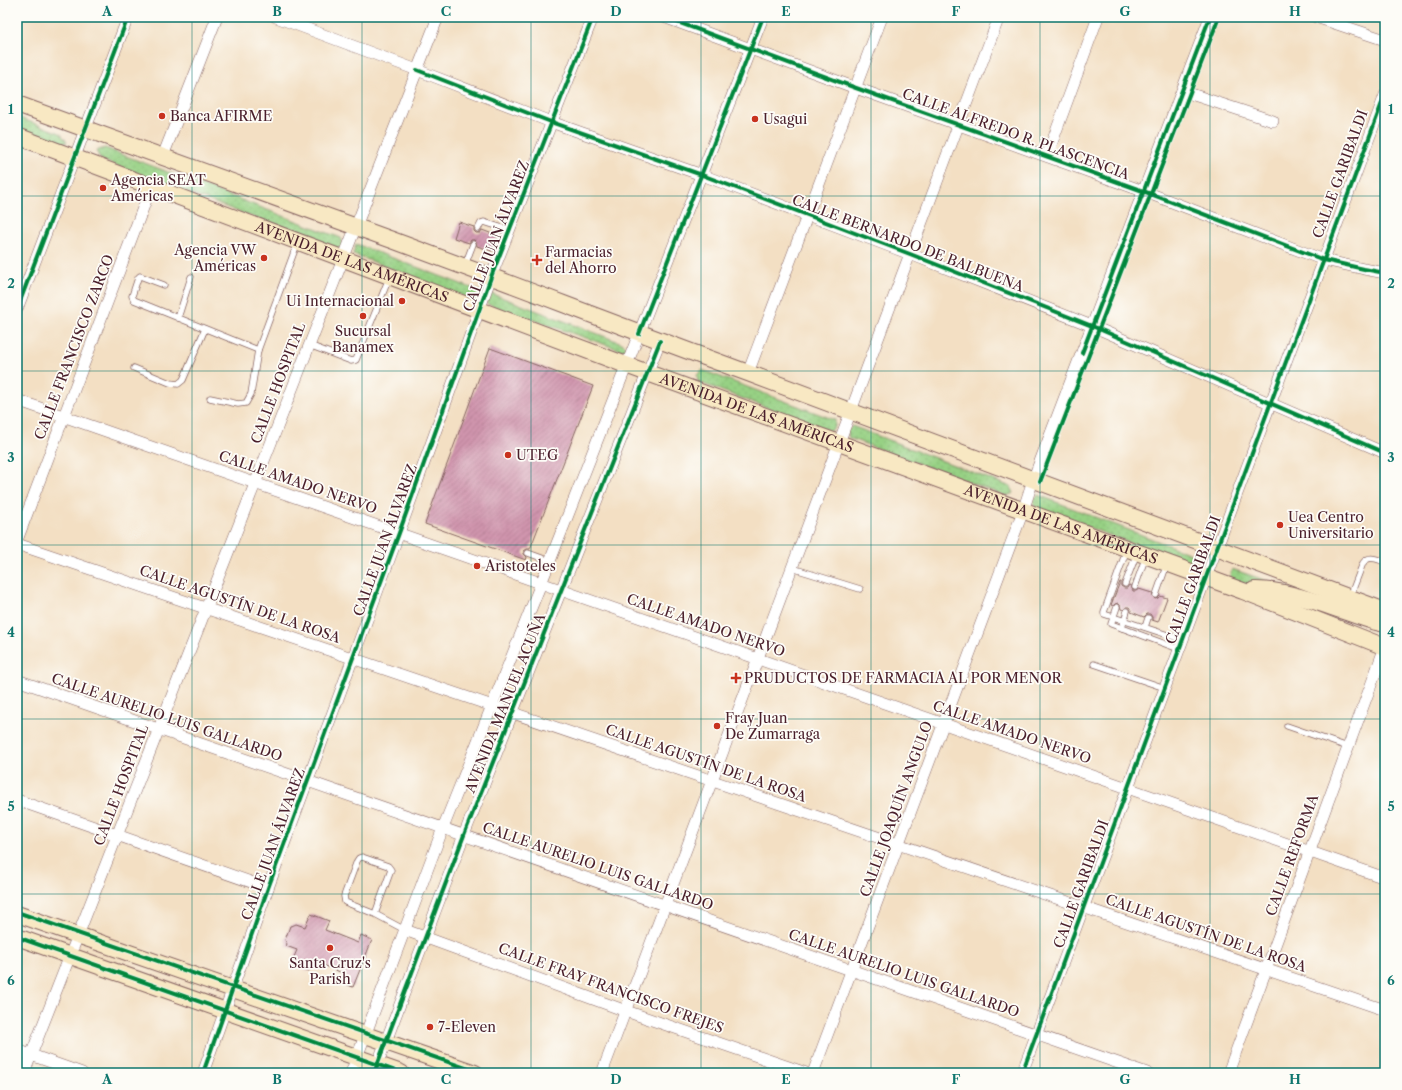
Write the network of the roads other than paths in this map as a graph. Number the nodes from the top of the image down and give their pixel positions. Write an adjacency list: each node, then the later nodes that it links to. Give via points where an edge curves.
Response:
1 (128, 17): 23 (street)
2 (217, 17): 25 (street)
3 (276, 17): 15 (street, CALLE BERNARDO DE BALBUENA)
4 (438, 17): 15 (street, CALLE HOSPITAL)
5 (593, 17): 21 (street, CALLE JUAN ÁLVAREZ)
6 (664, 17): 14 (street, CALLE ALFREDO R. PLASCENCIA)
7 (763, 17): 14 (street, AVENIDA MANUEL ACUÑA)
8 (882, 17): 16 (street)
9 (999, 17): 22 (street)
10 (1098, 17): 26 (street)
11 (1210, 17): 17 (street, CALLE JOAQUÍN ANGULO)
12 (1316, 17): 13 (street)
13 (1385, 40)
14 (751, 48): 16 (street, CALLE ALFREDO R. PLASCENCIA); 28 (street, AVENIDA MANUEL ACUÑA)
15 (417, 70): 21 (street, CALLE BERNARDO DE BALBUENA); 32 (street, CALLE HOSPITAL)
16 (856, 88): 22 (street, CALLE ALFREDO R. PLASCENCIA); 31 (street)
17 (1182, 91): 20 (street); 30 (street, CALLE JOAQUÍN ANGULO)
18 (1385, 95): 39 (street, CALLE GARIBALDI)
19 (17, 104): 23 (main road)
20 (1273, 121)
21 (551, 122): 28 (street, CALLE BERNARDO DE BALBUENA); 34 (street, CALLE JUAN ÁLVAREZ)
22 (958, 124): 26 (street, CALLE ALFREDO R. PLASCENCIA); 37 (street)
23 (85, 128): 25 (main road); 27 (street)
24 (17, 136): 27 (main road, AVENIDA DE LAS AMÉRICAS)
25 (162, 156): 32 (main road)
26 (1047, 156): 30 (street, CALLE ALFREDO R. PLASCENCIA)
27 (74, 157): 29 (main road, AVENIDA DE LAS AMÉRICAS); 46 (street)
28 (702, 175): 31 (street, CALLE BERNARDO DE BALBUENA); 51 (street, AVENIDA MANUEL ACUÑA)
29 (151, 187): 35 (main road, AVENIDA DE LAS AMÉRICAS); 63 (street, CALLE FRANCISCO ZARCO)
30 (1143, 191): 39 (street, CALLE ALFREDO R. PLASCENCIA); 49 (street, CALLE JOAQUÍN ANGULO)
31 (808, 216): 37 (street, CALLE BERNARDO DE BALBUENA); 58 (street)
32 (355, 227): 38 (street, CALLE HOSPITAL); 40 (main road)
33 (478, 229): 34 (lane, via 484,222)
34 (509, 230): 44 (street, CALLE JUAN ÁLVAREZ)
35 (298, 241): 38 (main road, AVENIDA DE LAS AMÉRICAS); 54 (lane)
36 (473, 244): 40 (lane)
37 (910, 254): 49 (street, CALLE BERNARDO DE BALBUENA); 62 (street)
38 (343, 258): 42 (main road, AVENIDA DE LAS AMÉRICAS); 53 (street, CALLE HOSPITAL)
39 (1324, 260): 41 (street, CALLE ALFREDO R. PLASCENCIA); 61 (street, CALLE GARIBALDI)
40 (464, 267): 44 (main road)
41 (1385, 273)
42 (389, 276): 47 (main road, AVENIDA DE LAS AMÉRICAS); 53 (lane, via 356,360 351,361)
43 (192, 277): 48 (lane)
44 (491, 277): 47 (street, CALLE JUAN ÁLVAREZ); 51 (main road)
45 (164, 285): 48 (lane, via 140,276 132,296 134,300)
46 (17, 309)
47 (479, 310): 55 (main road, AVENIDA DE LAS AMÉRICAS); 69 (street, CALLE JUAN ÁLVAREZ)
48 (178, 318): 50 (lane)
49 (1092, 326): 61 (street, CALLE BERNARDO DE BALBUENA); 66 (street, CALLE JOAQUÍN ANGULO)
50 (205, 329): 54 (lane); 56 (lane, via 183,380 178,384)
51 (639, 334): 52 (main road); 55 (street, AVENIDA MANUEL ACUÑA)
52 (660, 341): 57 (street, AVENIDA MANUEL ACUÑA); 58 (main road)
53 (309, 345): 67 (street, CALLE HOSPITAL)
54 (258, 350): 59 (lane, via 251,394 246,403 238,404)
55 (626, 365): 57 (main road, AVENIDA DE LAS AMÉRICAS); 75 (street, AVENIDA MANUEL ACUÑA)
56 (134, 368)
57 (648, 373): 64 (main road, AVENIDA DE LAS AMÉRICAS); 84 (street, AVENIDA MANUEL ACUÑA)
58 (748, 373): 62 (main road)
59 (210, 398)
60 (17, 400): 63 (street, CALLE AMADO NERVO)
61 (1271, 403): 65 (street, CALLE BERNARDO DE BALBUENA); 72 (street, CALLE GARIBALDI)
62 (850, 412): 64 (street); 66 (main road)
63 (64, 416): 67 (street, CALLE AMADO NERVO); 70 (street, CALLE FRANCISCO ZARCO)
64 (839, 442): 68 (main road, AVENIDA DE LAS AMÉRICAS); 78 (street)
65 (1385, 453)
66 (1033, 480): 68 (street, CALLE JOAQUÍN ANGULO); 72 (main road)
67 (255, 483): 69 (street, CALLE AMADO NERVO); 89 (street, CALLE HOSPITAL)
68 (1023, 511): 74 (main road, AVENIDA DE LAS AMÉRICAS); 107 (street, CALLE JOAQUÍN ANGULO)
69 (399, 533): 80 (street, CALLE AMADO NERVO); 100 (street, CALLE JUAN ÁLVAREZ)
70 (17, 540)
71 (17, 544): 89 (street, CALLE AGUSTÍN DE LA ROSA)
72 (1217, 548): 79 (street, CALLE GARIBALDI); 87 (main road)
73 (528, 553): 75 (lane)
74 (1137, 553): 77 (main road, AVENIDA DE LAS AMÉRICAS); 81 (lane); 82 (lane); 92 (lane, via 1104,612)
75 (550, 561): 80 (street, AVENIDA MANUEL ACUÑA)
76 (1385, 562): 87 (lane, via 1375,558 1366,560)
77 (1167, 564): 79 (main road, AVENIDA DE LAS AMÉRICAS); 86 (lane)
78 (792, 568): 83 (lane); 101 (street)
79 (1206, 578): 85 (main road, AVENIDA DE LAS AMÉRICAS); 98 (street, CALLE GARIBALDI)
80 (541, 583): 84 (street, CALLE AMADO NERVO); 105 (street, AVENIDA MANUEL ACUÑA)
81 (1125, 584)
82 (1135, 587)
83 (860, 589)
84 (562, 591): 101 (street, CALLE AMADO NERVO); 106 (street, AVENIDA MANUEL ACUÑA)
85 (1243, 591): 95 (main road, via 1266,590 1295,596); 99 (main road, AVENIDA DE LAS AMÉRICAS)
86 (1156, 595)
87 (1350, 598): 90 (main road)
88 (1117, 607): 92 (lane)
89 (206, 609): 100 (street, CALLE AGUSTÍN DE LA ROSA); 109 (street, CALLE HOSPITAL)
90 (1385, 610)
91 (1127, 611): 94 (lane)
92 (1113, 617): 94 (lane); 97 (lane, via 1111,624)
93 (1148, 618): 96 (lane)
94 (1124, 620): 96 (lane); 97 (lane)
95 (1385, 624)
96 (1145, 627): 98 (lane)
97 (1122, 628): 98 (lane)
98 (1181, 645): 104 (street, CALLE GARIBALDI)
99 (1385, 647): 110 (street, CALLE REFORMA)
100 (353, 659): 105 (street, CALLE AGUSTÍN DE LA ROSA); 112 (street, CALLE JUAN ÁLVAREZ)
101 (758, 659): 107 (street, CALLE AMADO NERVO); 111 (street)
102 (1094, 664): 104 (lane)
103 (17, 680): 109 (street, CALLE AURELIO LUIS GALLARDO)
104 (1165, 688): 113 (street, CALLE GARIBALDI)
105 (493, 706): 106 (street, CALLE AGUSTÍN DE LA ROSA); 115 (street, AVENIDA MANUEL ACUÑA)
106 (513, 713): 111 (street, CALLE AGUSTÍN DE LA ROSA); 117 (street, AVENIDA MANUEL ACUÑA)
107 (944, 724): 113 (street, CALLE AMADO NERVO); 118 (street, CALLE JOAQUÍN ANGULO)
108 (1287, 726): 110 (lane)
109 (159, 730): 112 (street, CALLE AURELIO LUIS GALLARDO); 116 (street, CALLE HOSPITAL)
110 (1348, 747): 119 (street, CALLE REFORMA)
111 (712, 781): 118 (street, CALLE AGUSTÍN DE LA ROSA); 122 (street)
112 (308, 782): 115 (street, CALLE AURELIO LUIS GALLARDO); 121 (street, CALLE JUAN ÁLVAREZ)
113 (1128, 788): 119 (street, CALLE AMADO NERVO); 123 (street, CALLE GARIBALDI)
114 (17, 800): 116 (street)
115 (443, 828): 117 (street, CALLE AURELIO LUIS GALLARDO); 126 (street, AVENIDA MANUEL ACUÑA)
116 (117, 835): 121 (street); 127 (street, CALLE HOSPITAL)
117 (464, 835): 122 (street, CALLE AURELIO LUIS GALLARDO); 129 (street, AVENIDA MANUEL ACUÑA)
118 (899, 845): 123 (street, CALLE AGUSTÍN DE LA ROSA); 131 (street, CALLE JOAQUÍN ANGULO)
119 (1310, 852): 120 (street, CALLE AMADO NERVO); 132 (street, CALLE REFORMA)
120 (1385, 878)
121 (268, 888): 133 (street, CALLE JUAN ÁLVAREZ)
122 (665, 906): 131 (street, CALLE AURELIO LUIS GALLARDO); 136 (street)
123 (1084, 908): 132 (street, CALLE AGUSTÍN DE LA ROSA); 138 (street, CALLE GARIBALDI)
124 (17, 914): 127 (main road)
125 (376, 914): 125 (lane, via 347,903 344,899 357,861 362,856 392,870); 126 (lane)
126 (405, 930): 129 (street, CALLE FRAY FRANCISCO FREJES); 137 (street, AVENIDA MANUEL ACUÑA)
127 (78, 935): 130 (street, CALLE HOSPITAL); 133 (main road)
128 (17, 937): 130 (main road)
129 (426, 938): 136 (street, CALLE FRAY FRANCISCO FREJES); 139 (street, AVENIDA MANUEL ACUÑA)
130 (70, 956): 134 (main road); 141 (street, CALLE HOSPITAL)
131 (852, 970): 138 (street, CALLE AURELIO LUIS GALLARDO); 152 (street, CALLE JOAQUÍN ANGULO)
132 (1266, 970): 135 (street, CALLE AGUSTÍN DE LA ROSA); 155 (street, CALLE REFORMA)
133 (233, 989): 134 (street, CALLE JUAN ÁLVAREZ); 137 (main road)
134 (224, 1010): 142 (main road); 146 (street, CALLE JUAN ÁLVAREZ)
135 (1385, 1010)
136 (626, 1011): 150 (street); 151 (street, CALLE FRAY FRANCISCO FREJES)
137 (366, 1035): 139 (main road); 142 (street, AVENIDA MANUEL ACUÑA)
138 (1036, 1035): 153 (street, CALLE GARIBALDI); 154 (street, CALLE AURELIO LUIS GALLARDO)
139 (386, 1042): 143 (street, AVENIDA MANUEL ACUÑA); 149 (main road)
140 (17, 1050): 141 (street)
141 (31, 1055): 144 (street, CALLE HOSPITAL); 145 (street)
142 (358, 1057): 143 (main road); 147 (street, AVENIDA MANUEL ACUÑA)
143 (376, 1069): 148 (main road)
144 (24, 1073)
145 (82, 1073)
146 (203, 1073)
147 (351, 1073)
148 (401, 1073)
149 (475, 1073)
150 (602, 1073)
151 (806, 1073)
152 (814, 1073)
153 (1022, 1073)
154 (1146, 1073)
155 (1228, 1073)

